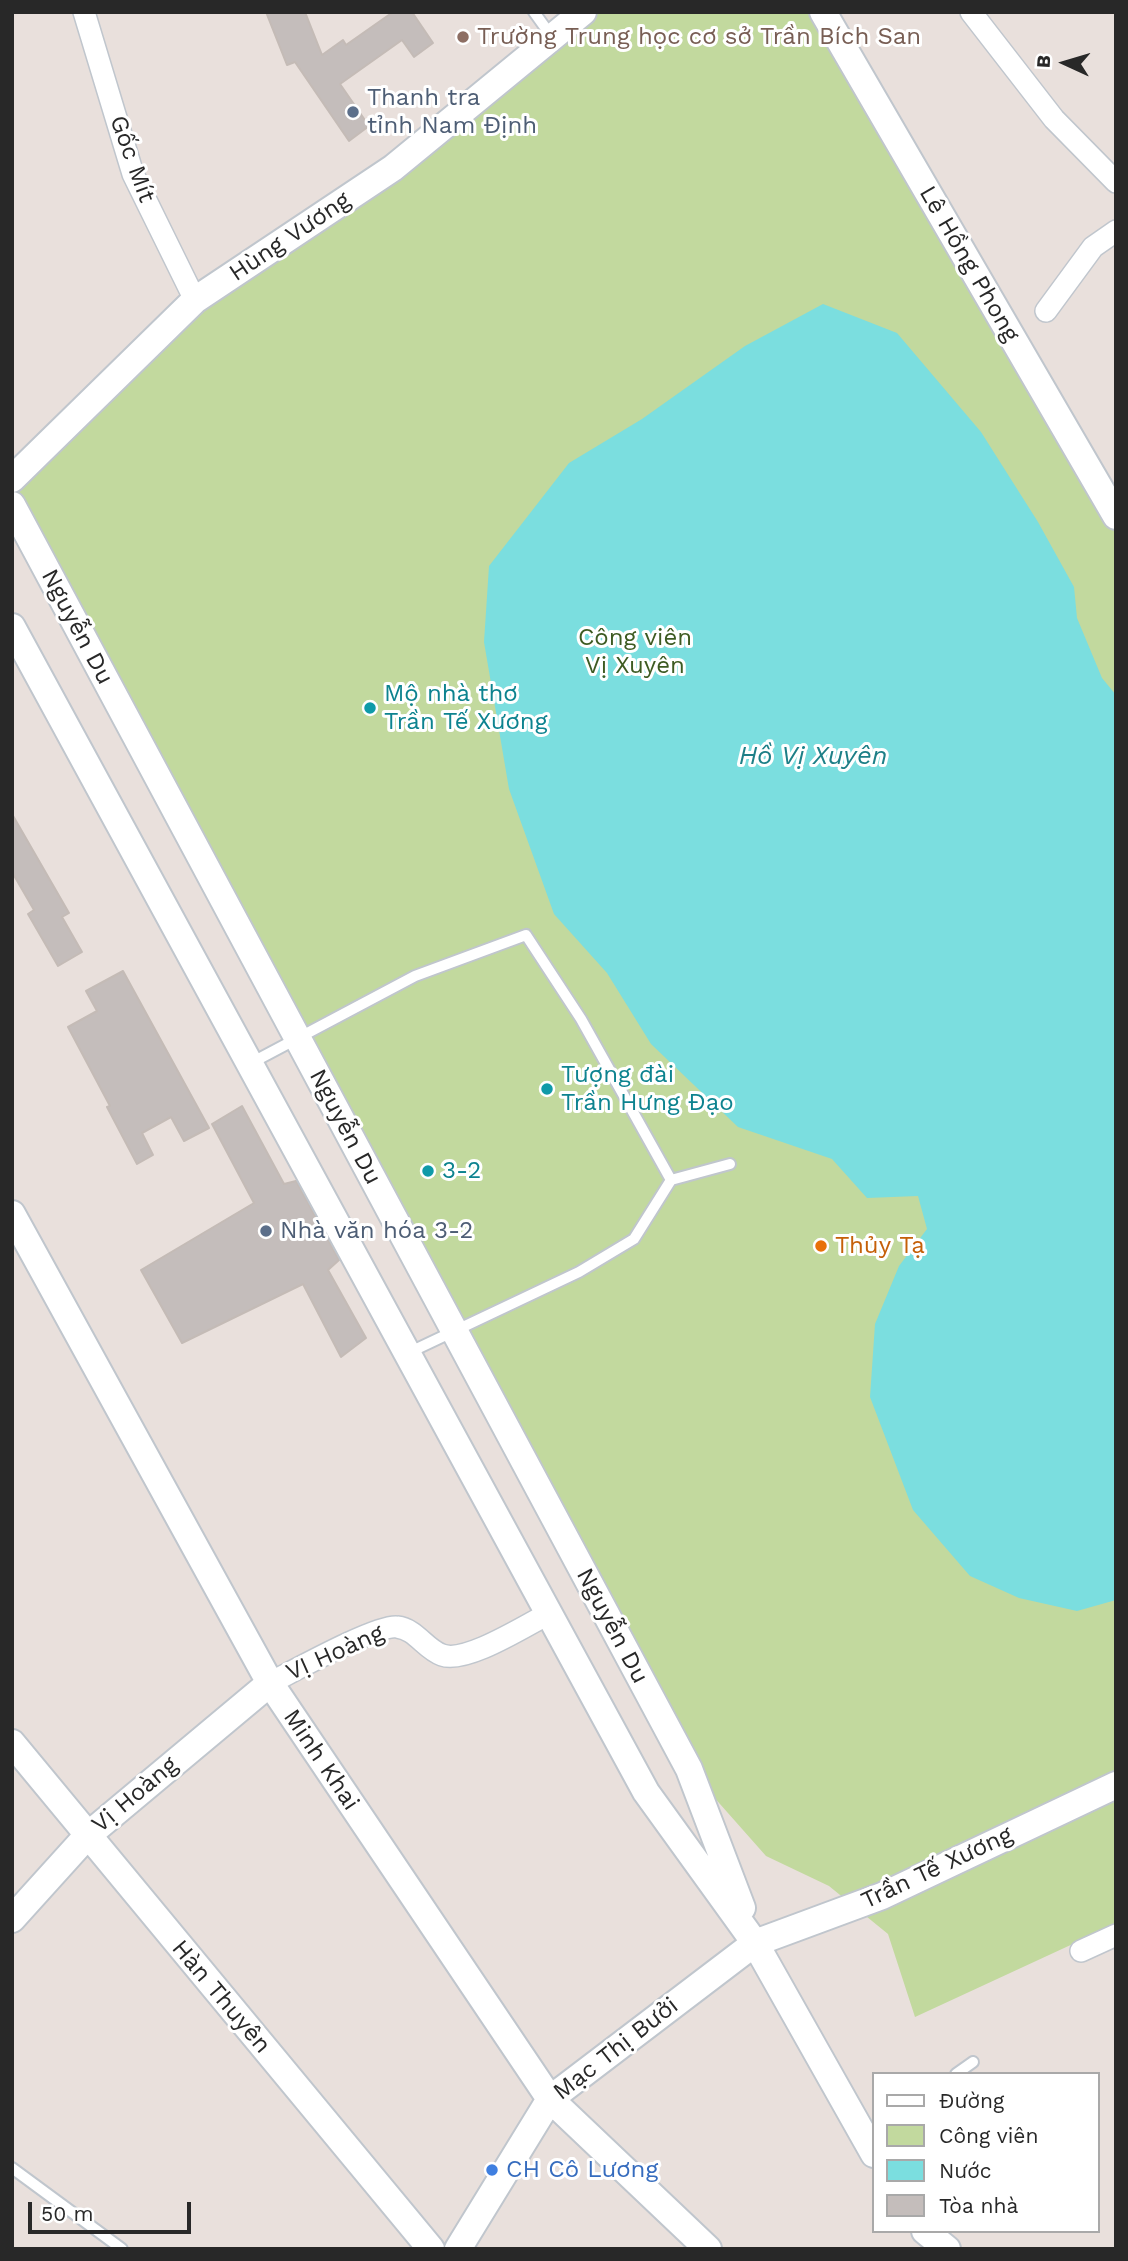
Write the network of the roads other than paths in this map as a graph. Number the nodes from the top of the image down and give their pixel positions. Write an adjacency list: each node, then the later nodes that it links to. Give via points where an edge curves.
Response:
1 (84, 12): 9 (street, Gốc Mít, via 133,174)
2 (534, 12): 6 (lane)
3 (583, 12): 6 (street, Hùng Vương)
4 (823, 12): 13 (street, Lê Hồng Phong)
5 (971, 12): 7 (street, via 1054,119)
6 (552, 37): 9 (street, Hùng Vương, via 393,168)
7 (1116, 182)
8 (1116, 230): 10 (street, via 1093,247)
9 (195, 300): 11 (street, Hùng Vương)
10 (1046, 311)
11 (12, 480)
12 (12, 505): 15 (street, Nguyễn Du)
13 (1116, 516)
14 (12, 626): 16 (street, Nguyễn Du)
15 (297, 1037): 16 (lane); 18 (lane, via 415,976 526,935 581,1019); 20 (street, Nguyễn Du)
16 (251, 1063): 21 (street, Nguyễn Du)
17 (730, 1164): 18 (lane)
18 (671, 1180): 20 (lane, via 634,1239 579,1272)
19 (12, 1214): 23 (street, Minh Khai)
20 (455, 1333): 21 (lane); 29 (street, Nguyễn Du, via 689,1769)
21 (408, 1353): 22 (street, Nguyễn Du)
22 (550, 1613): 23 (street, VỊ Hoàng, via 463,1657 444,1656 396,1626); 29 (street, Nguyễn Du, via 646,1792)
23 (270, 1683): 26 (street, Vị Hoàng); 33 (street, Minh Khai)
24 (12, 1743): 26 (street, Hàn Thuyên)
25 (1116, 1785): 29 (street, Trần Tế Xương, via 882,1896)
26 (87, 1836): 27 (street, Vị Hoàng); 38 (street, Hàn Thuyên)
27 (12, 1919)
28 (1116, 1935): 30 (street)
29 (755, 1943): 33 (street, Mạc Thị Bưởi); 34 (street, Nguyễn Du)
30 (1081, 1951)
31 (973, 2062): 32 (lane)
32 (959, 2072)
33 (550, 2099): 39 (street, Mạc Thị Bưởi); 40 (street, Minh Khai)
34 (871, 2139)
35 (12, 2168): 37 (lane)
36 (927, 2233): 41 (street)
37 (122, 2249)
38 (431, 2249)
39 (458, 2249)
40 (708, 2249)
41 (947, 2249)

